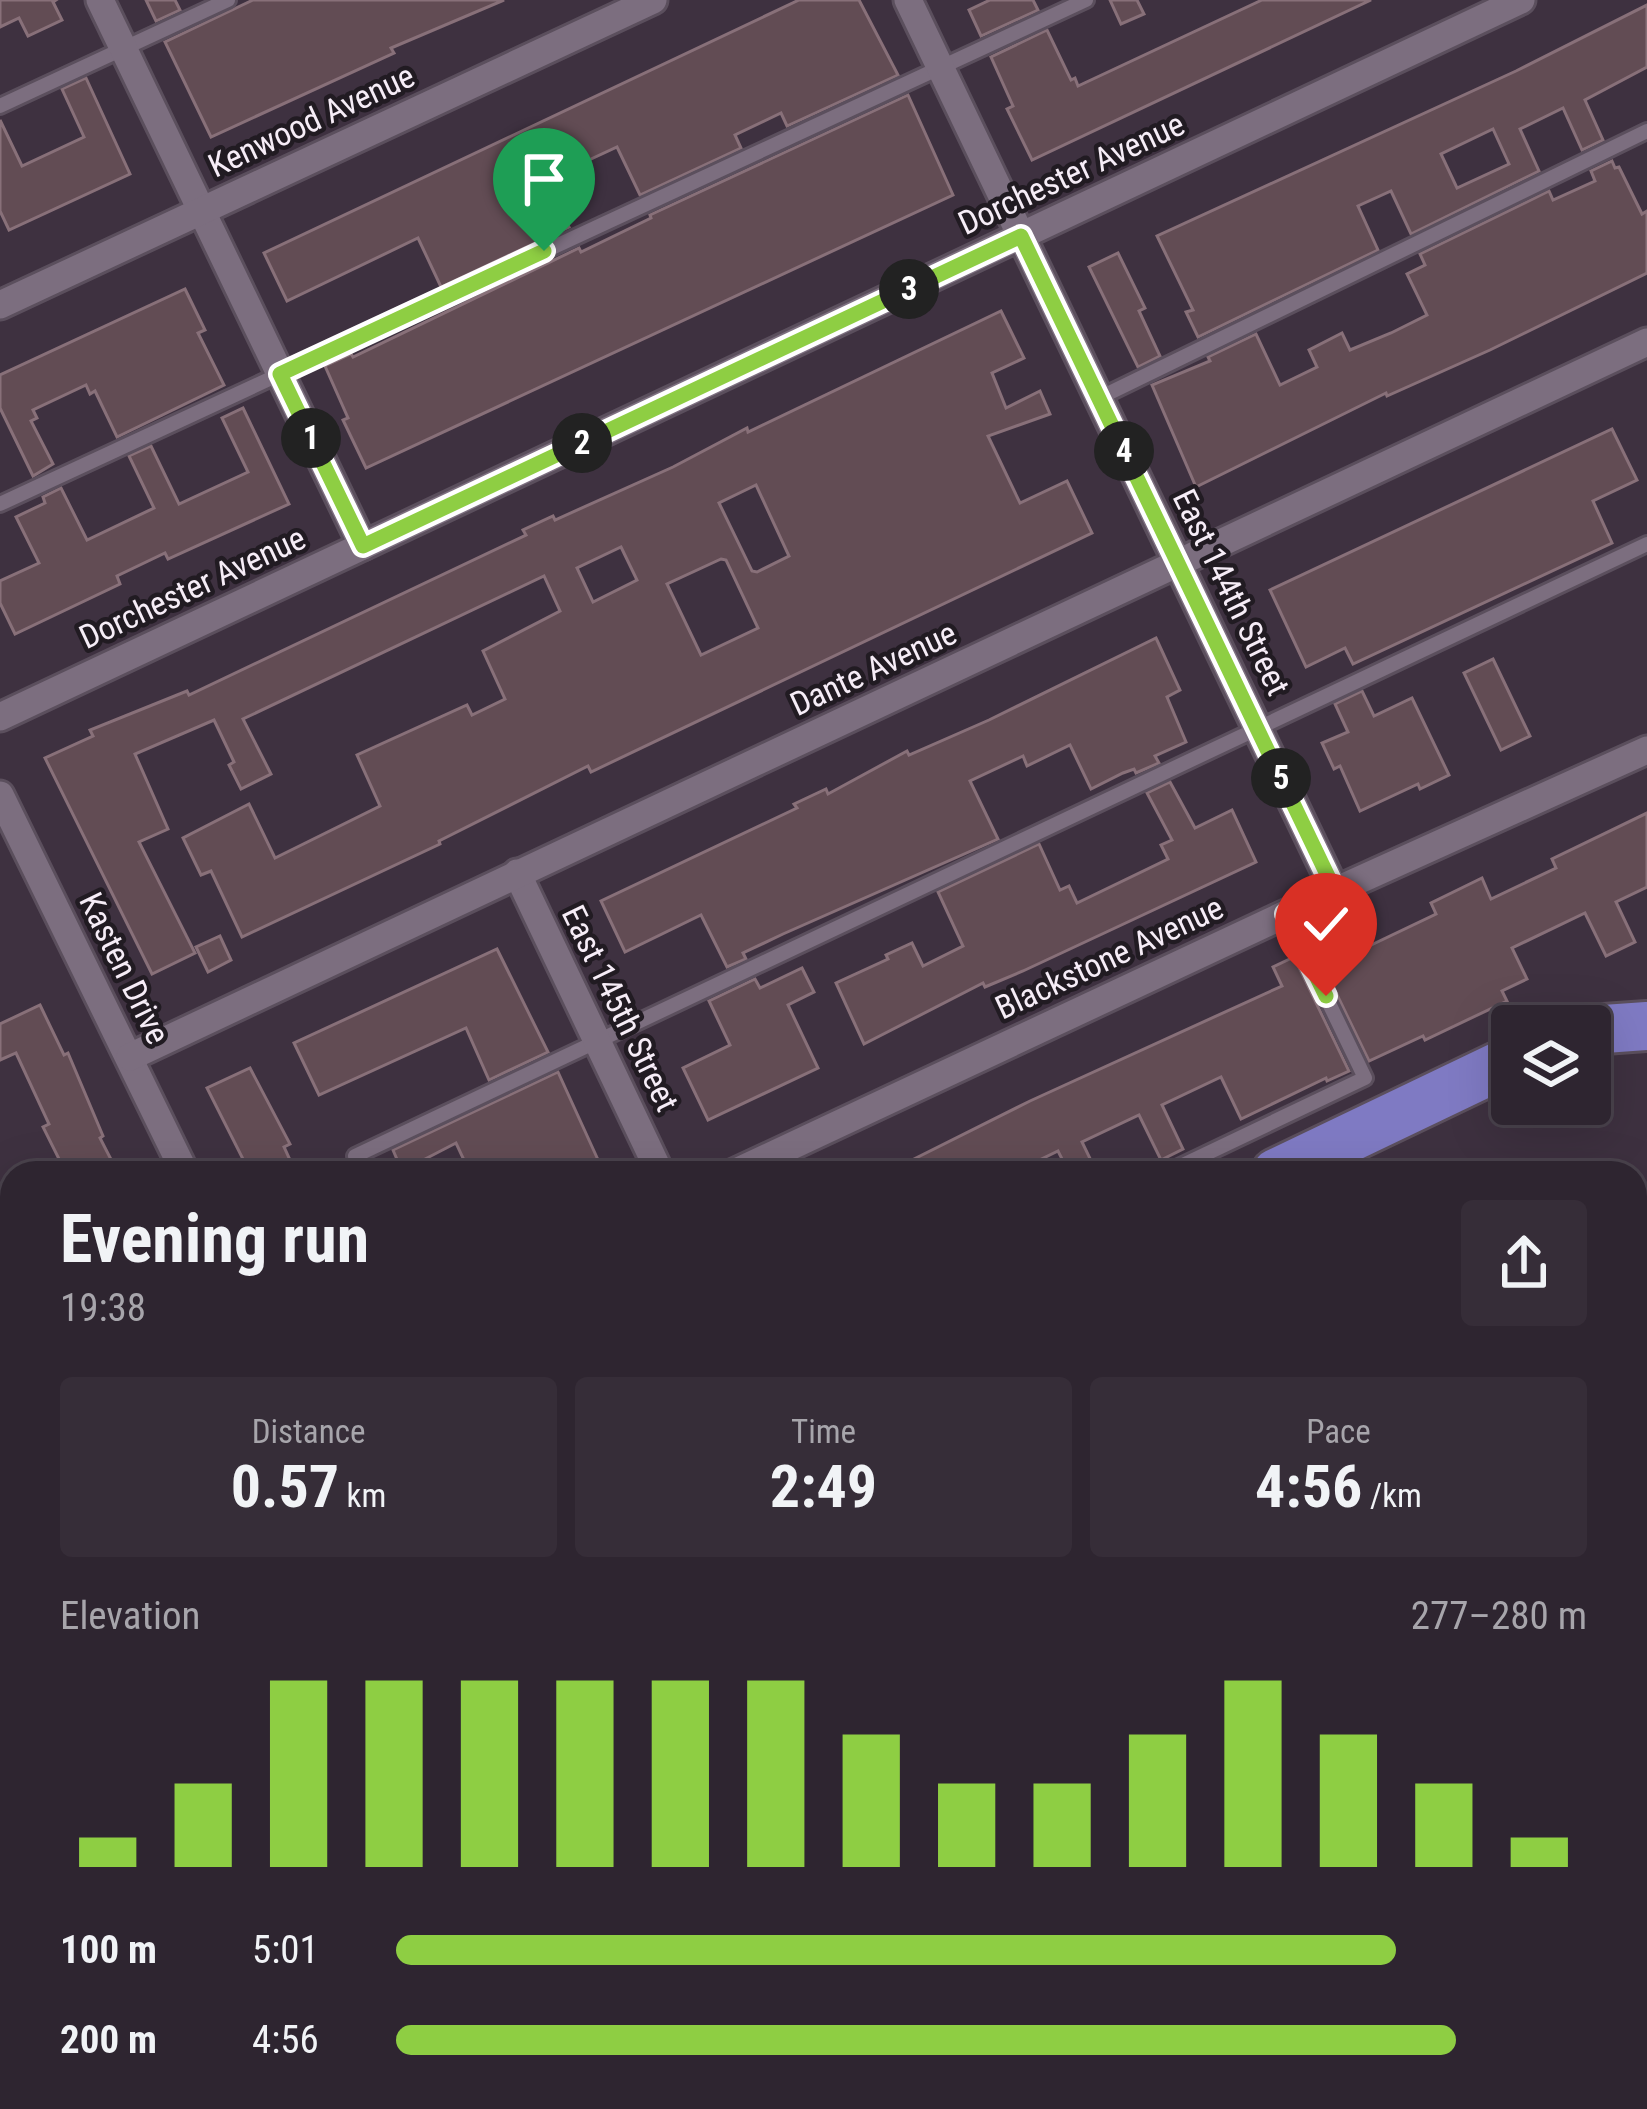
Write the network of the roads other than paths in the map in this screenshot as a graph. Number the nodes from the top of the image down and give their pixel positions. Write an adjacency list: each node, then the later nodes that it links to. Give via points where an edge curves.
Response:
1 (100, 0): 7 (street)
2 (228, 0): 7 (lane)
3 (653, 0): 11 (street, Kenwood Avenue)
4 (908, 0): 8 (street, East 144th Street)
5 (1086, 0): 8 (lane)
6 (1521, 0): 12 (street, Dorchester Avenue)
7 (124, 49): 9 (lane); 11 (street)
8 (940, 68): 12 (street, East 144th Street); 15 (lane)
9 (0, 106)
10 (1647, 131): 16 (lane)
11 (202, 211): 13 (street, Kenwood Avenue); 15 (street)
12 (1021, 236): 16 (street, East 144th Street); 19 (street, Dorchester Avenue)
13 (0, 305)
14 (1647, 341): 20 (street, Dante Avenue)
15 (280, 374): 17 (lane); 19 (street)
16 (1099, 398): 20 (street, East 144th Street)
17 (0, 503)
18 (1647, 544): 22 (lane)
19 (363, 546): 21 (street, Dorchester Avenue)
20 (1179, 565): 22 (street, East 144th Street); 25 (street, Dante Avenue)
21 (0, 717)
22 (1258, 729): 26 (street, East 144th Street); 30 (lane)
23 (1647, 750): 26 (street, Blackstone Avenue)
24 (0, 795): 31 (street, Kasten Drive)
25 (518, 873): 30 (street, East 145th Street); 31 (street, Dante Avenue)
26 (1335, 891): 27 (street, Blackstone Avenue)
27 (1286, 914): 36 (street, Blackstone Avenue); 37 (lane, via 1365,1078)
28 (1647, 1026): 29 (highway)
29 (1611, 1029)
30 (598, 1042): 33 (lane); 35 (street, East 145th Street)
31 (130, 1058): 34 (street, Kasten Drive)
32 (1491, 1070): 38 (highway)
33 (355, 1156)
34 (179, 1161)
35 (654, 1161)
36 (760, 1161)
37 (1191, 1161)
38 (1301, 1161)

